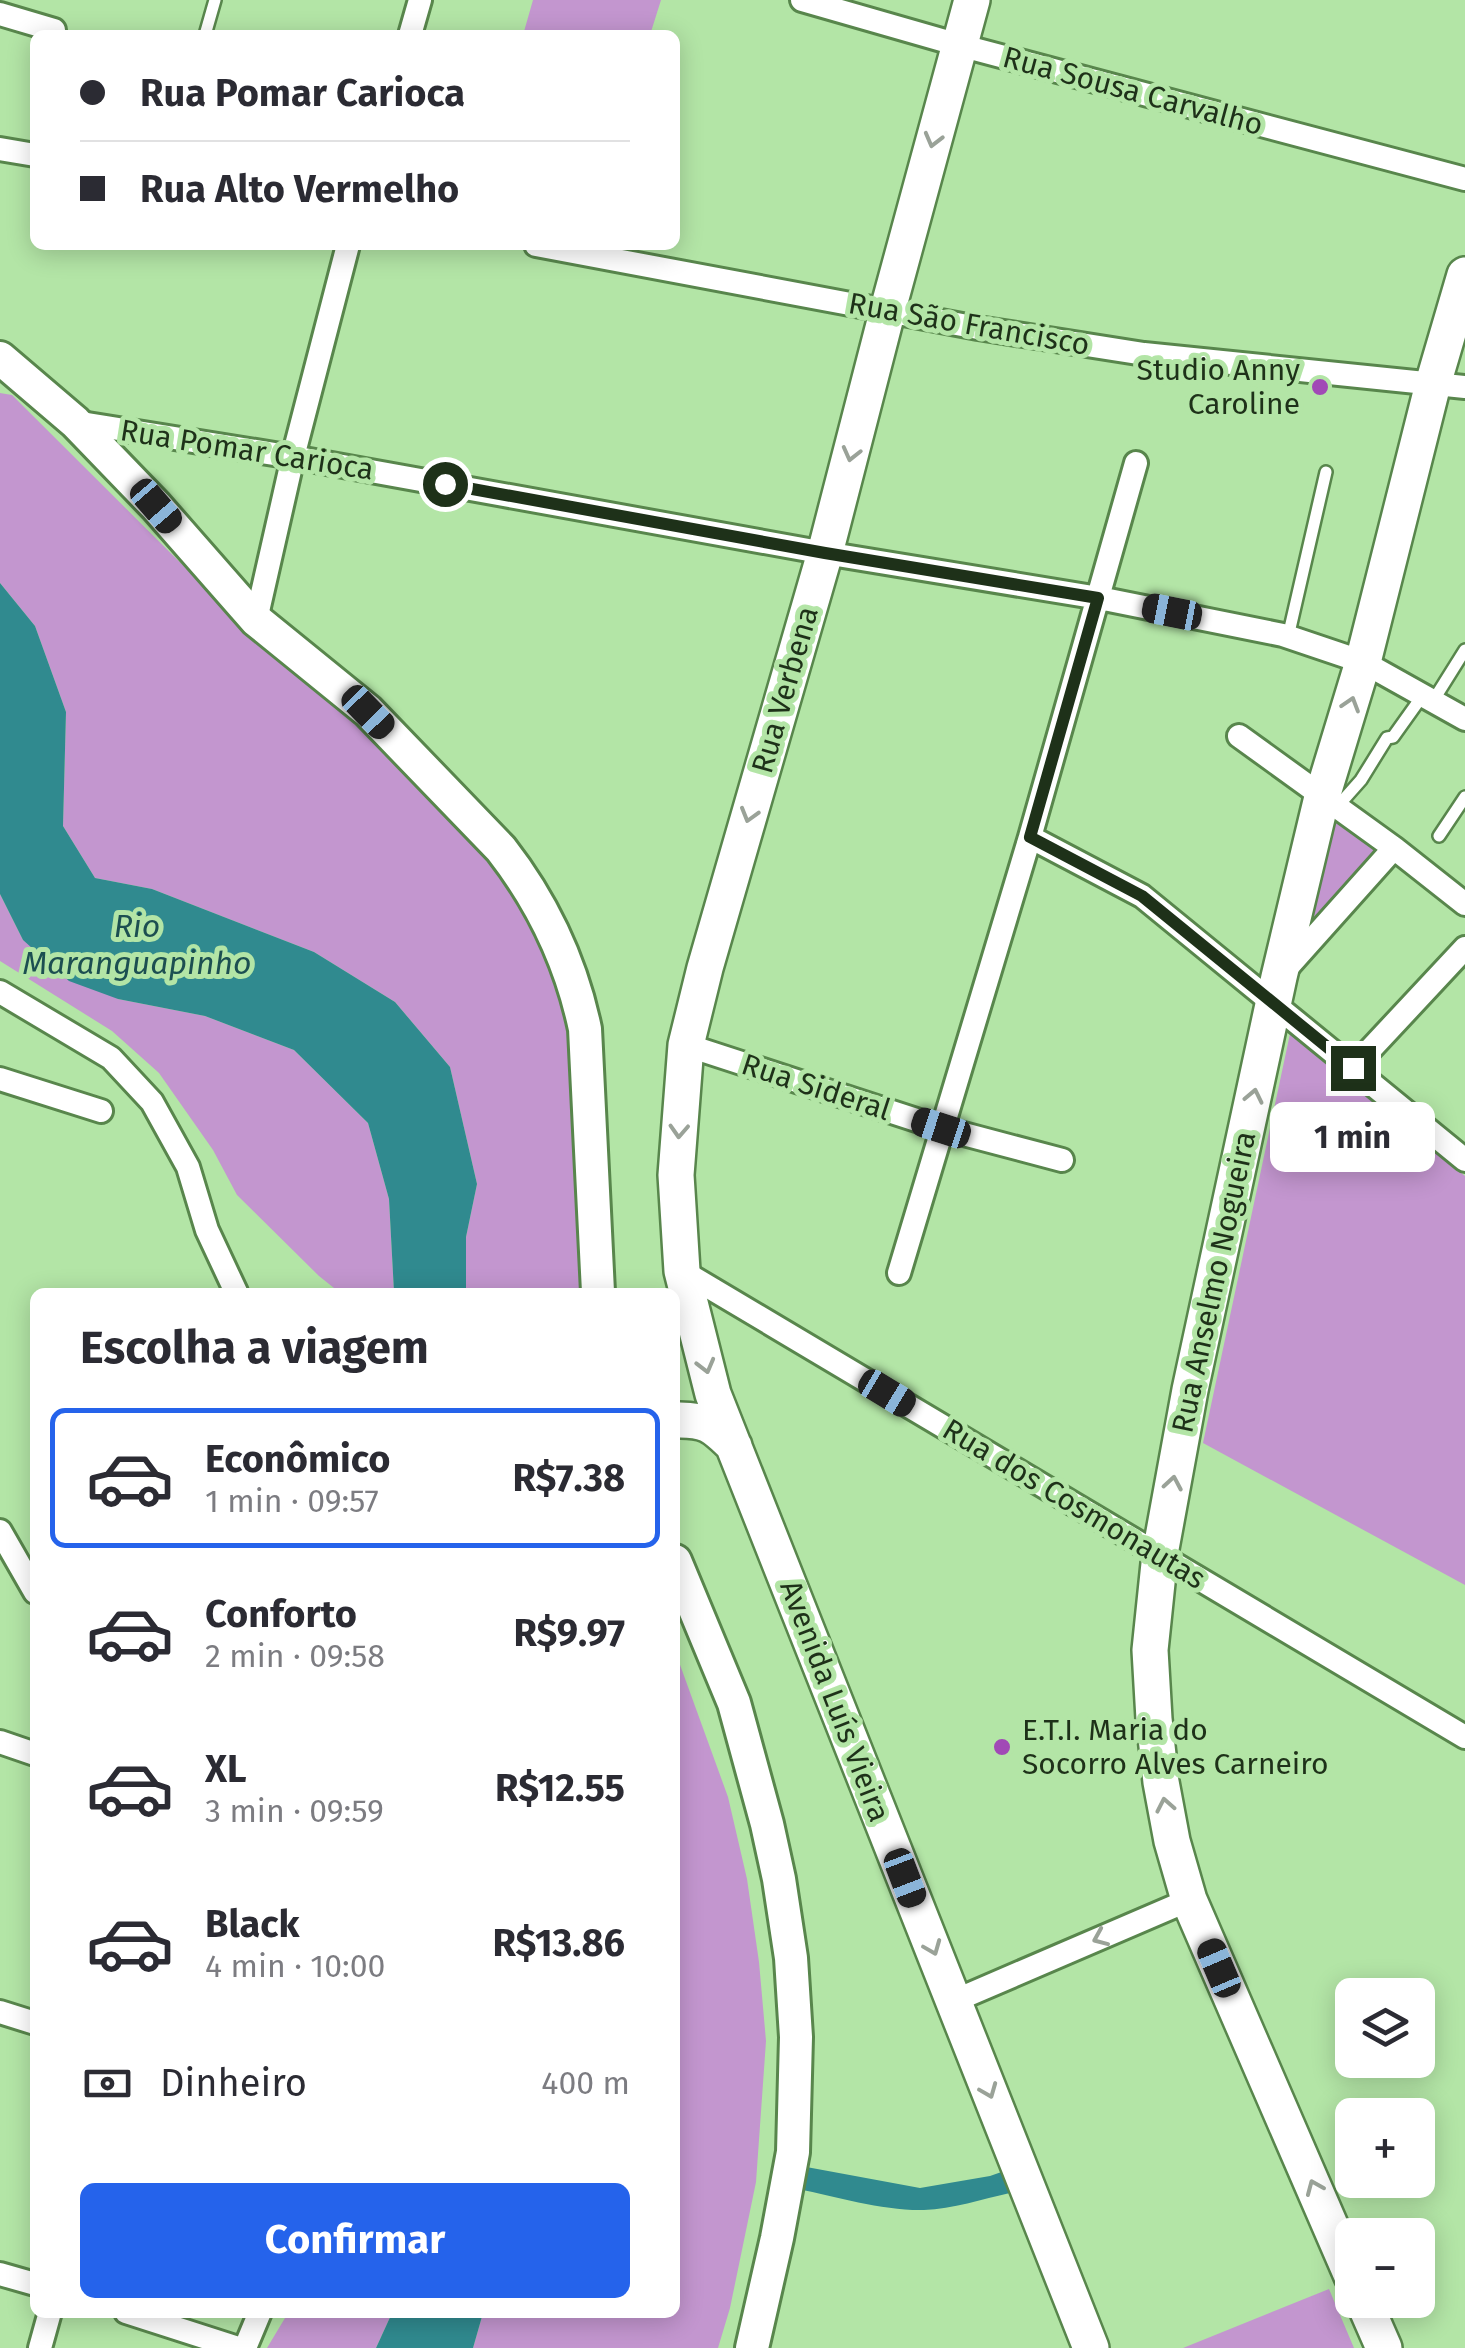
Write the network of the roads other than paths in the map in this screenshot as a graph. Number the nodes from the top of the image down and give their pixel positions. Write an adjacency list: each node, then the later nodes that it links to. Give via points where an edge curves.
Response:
1 (216, 0): 7 (lane)
2 (420, 0): 8 (street)
3 (802, 0): 9 (street, Rua Sousa Carvalho)
4 (972, 0): 9 (main road, Rua Verbena)
5 (0, 14): 6 (street)
6 (54, 30)
7 (207, 30)
8 (411, 30)
9 (958, 45): 12 (street, Rua Sousa Carvalho); 16 (main road, Rua Verbena, one-way to 16)
10 (0, 148): 11 (street)
11 (30, 154)
12 (1465, 179)
13 (347, 250): 20 (street)
14 (563, 250): 16 (street, Rua São Francisco)
15 (1465, 275): 18 (main road, Rua Anselmo Nogueira)
16 (888, 310): 18 (street, Rua São Francisco, via 1144,354); 23 (main road, Rua Verbena, one-way to 23)
17 (0, 358): 19 (main road)
18 (1449, 385): 28 (main road, Rua Anselmo Nogueira)
19 (75, 422): 20 (street, Rua Pomar Carioca); 25 (main road)
20 (293, 457): 23 (street, Rua Pomar Carioca); 25 (street)
21 (1136, 463): 24 (street)
22 (1326, 472): 26 (lane)
23 (825, 553): 24 (street, Rua Pomar Carioca); 41 (main road, Rua Verbena, one-way to 41)
24 (1098, 598): 26 (street, Rua Pomar Carioca); 35 (street)
25 (256, 620): 51 (main road, via 368,712 501,849 544,911 578,993 585,1029)
26 (1288, 637): 28 (street, Rua Pomar Carioca)
27 (1465, 650): 29 (lane)
28 (1363, 662): 29 (street, Rua Pomar Carioca); 33 (main road, Rua Anselmo Nogueira, one-way to 28)
29 (1428, 698): 30 (street, Rua Pomar Carioca); 33 (lane, via 1387,738 1360,780)
30 (1465, 719)
31 (1239, 736): 33 (street)
32 (1465, 796): 34 (lane)
33 (1330, 802): 36 (street); 39 (main road, Rua Anselmo Nogueira)
34 (1439, 836)
35 (1030, 837): 39 (street, via 1142,896); 45 (street)
36 (1394, 848): 37 (street); 39 (street)
37 (1465, 904)
38 (1465, 948): 42 (street)
39 (1276, 991): 42 (street); 55 (main road, Rua Anselmo Nogueira, one-way to 39)
40 (0, 992): 50 (street, via 112,1058 152,1102 188,1168)
41 (686, 1044): 45 (street, Rua Sideral); 48 (main road, Rua Verbena, one-way to 48, via 676,1175)
42 (1353, 1068): 46 (street)
43 (0, 1079): 44 (street)
44 (101, 1110)
45 (941, 1128): 47 (street, Rua Sideral); 49 (street)
46 (1460, 1147)
47 (1062, 1160)
48 (682, 1272): 53 (main road, Avenida Luís Vieira, one-way to 53, via 713,1394); 55 (street, Rua dos Cosmonautas)
49 (899, 1273)
50 (234, 1288)
51 (598, 1288)
52 (680, 1420): 53 (main road, via 712,1425)
53 (734, 1446): 62 (main road, Avenida Luís Vieira, one-way to 62)
54 (0, 1531): 57 (street)
55 (1160, 1554): 58 (street, Rua dos Cosmonautas); 61 (main road, Rua Anselmo Nogueira, one-way to 55, via 1172,1842 1154,1718 1150,1650)
56 (680, 1573): 75 (main road, via 734,1704 767,1824 794,1997 793,2152)
57 (30, 1583)
58 (1465, 1738)
59 (0, 1742): 60 (street)
60 (30, 1752)
61 (1189, 1900): 62 (street, one-way to 62); 65 (main road, Rua Anselmo Nogueira, one-way to 61)
62 (954, 2000): 76 (main road, Avenida Luís Vieira, one-way to 76)
63 (0, 2012): 64 (street)
64 (30, 2021)
65 (1335, 2237)
66 (0, 2274): 67 (street)
67 (30, 2283)
68 (48, 2318): 72 (street)
69 (145, 2318): 73 (street)
70 (258, 2318): 74 (street)
71 (1371, 2318): 77 (main road)
72 (40, 2348)
73 (238, 2348)
74 (246, 2348)
75 (752, 2348)
76 (1091, 2348)
77 (1384, 2348)

